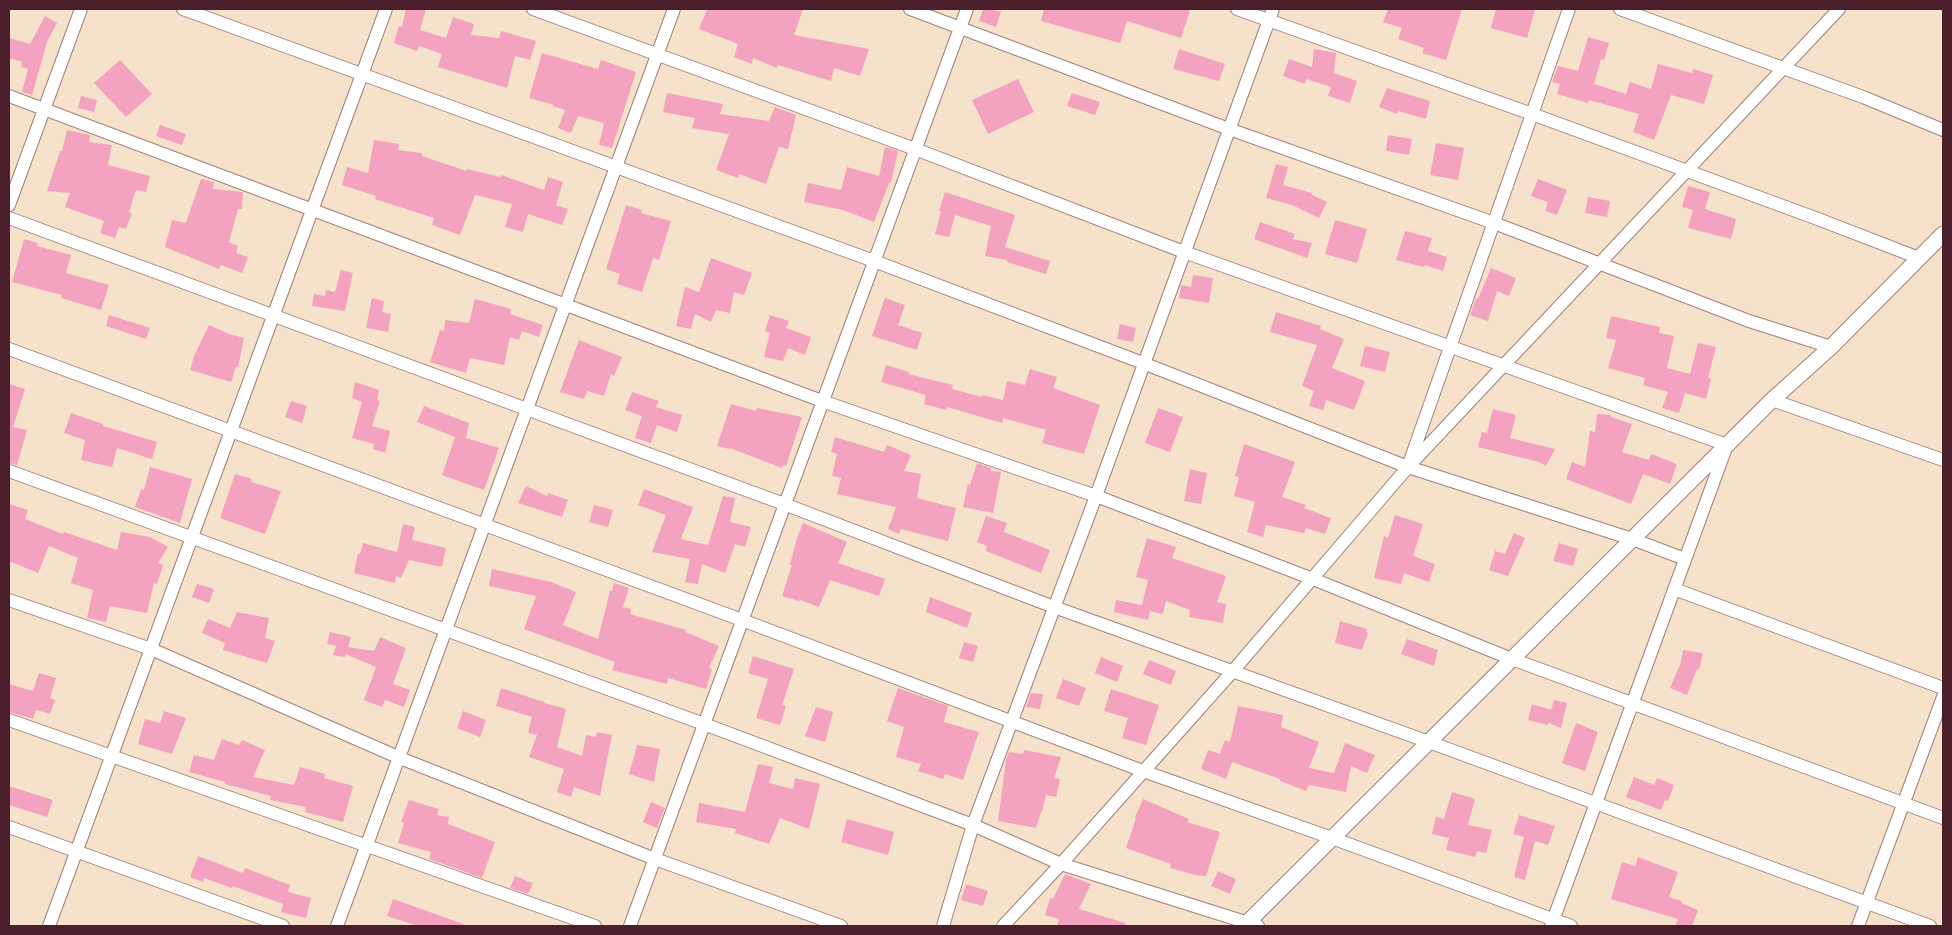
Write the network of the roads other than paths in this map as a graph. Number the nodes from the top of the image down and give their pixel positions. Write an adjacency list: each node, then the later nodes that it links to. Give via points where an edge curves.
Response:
1 (81, 9): 18 (street)
2 (183, 9): 16 (street)
3 (386, 9): 16 (street)
4 (533, 9): 14 (street)
5 (674, 9): 14 (street)
6 (910, 9): 13 (street)
7 (967, 9): 13 (street)
8 (1238, 9): 12 (street)
9 (1569, 9): 19 (street)
10 (1620, 9): 15 (street)
11 (1839, 9): 15 (street)
12 (1271, 15): 19 (street); 20 (street)
13 (960, 27): 20 (street); 22 (street)
14 (657, 54): 22 (street); 23 (street)
15 (1783, 68): 21 (street); 24 (street)
16 (362, 74): 23 (street); 26 (street)
17 (9, 96): 18 (street)
18 (44, 109): 25 (street); 26 (street)
19 (1532, 114): 24 (street); 28 (street)
20 (1229, 129): 28 (street); 30 (street)
21 (1943, 130)
22 (915, 150): 30 (street); 32 (street)
23 (616, 167): 32 (street); 34 (street)
24 (1686, 171): 31 (street); 33 (street)
25 (9, 205)
26 (312, 210): 34 (street); 35 (street)
27 (9, 218): 35 (street)
28 (1494, 223): 33 (street); 36 (street)
29 (1943, 234): 31 (street)
30 (1184, 252): 36 (street); 39 (street)
31 (1919, 258): 37 (street)
32 (874, 261): 39 (street); 42 (street)
33 (1599, 263): 37 (street, via 1749,321); 40 (street)
34 (565, 304): 42 (street); 43 (street)
35 (274, 316): 43 (street); 44 (street)
36 (1450, 346): 40 (street); 47 (street)
37 (1831, 347): 41 (street)
38 (9, 349): 44 (street)
39 (1143, 363): 47 (street); 49 (street)
40 (1504, 365): 45 (street); 47 (street)
41 (1772, 400): 45 (street); 46 (street)
42 (822, 401): 49 (street); 50 (street)
43 (527, 409): 50 (street); 51 (street)
44 (231, 431): 51 (street); 52 (street)
45 (1727, 445): 53 (street); 54 (street)
46 (1943, 460)
47 (1408, 467): 53 (street); 55 (street)
48 (9, 470): 52 (street)
49 (1096, 496): 55 (street); 58 (street)
50 (784, 504): 58 (street); 59 (street)
51 (484, 524): 59 (street); 60 (street)
52 (192, 537): 60 (street); 61 (street)
53 (1632, 539): 54 (street); 62 (street)
54 (1685, 559): 56 (street)
55 (1313, 579): 62 (street); 63 (street)
56 (1674, 589): 64 (street); 66 (street)
57 (9, 600): 61 (street)
58 (1054, 607): 63 (street); 68 (street)
59 (742, 620): 68 (street); 69 (street)
60 (446, 630): 69 (street); 72 (street)
61 (151, 649): 71 (street); 72 (street)
62 (1512, 659): 66 (street); 70 (street)
63 (1232, 672): 70 (street); 73 (street)
64 (1943, 688)
65 (1943, 697): 75 (street)
66 (1632, 704): 74 (street); 75 (street)
67 (9, 720): 71 (street)
68 (1011, 722): 73 (street); 77 (street)
69 (704, 724): 77 (street); 82 (street)
70 (1429, 742): 74 (street); 79 (street)
71 (112, 756): 80 (street); 81 (street)
72 (400, 758): 80 (street); 82 (street)
73 (1143, 771): 79 (street); 83 (street)
74 (1596, 804): 84 (street); 85 (street)
75 (1904, 804): 76 (street); 84 (street)
76 (1943, 818)
77 (974, 825): 83 (street); 93 (street)
78 (9, 827): 81 (street)
79 (1332, 838): 85 (street); 86 (street)
80 (366, 846): 89 (street); 90 (street)
81 (77, 852): 87 (street); 88 (street)
82 (655, 859): 91 (street); 92 (street)
83 (1061, 864): 86 (street); 94 (street)
84 (1867, 903): 96 (street); 97 (street)
85 (1552, 923): 95 (street)
86 (1250, 925)
87 (49, 926)
88 (283, 926)
89 (337, 926)
90 (595, 926)
91 (630, 926)
92 (841, 926)
93 (943, 926)
94 (1003, 926)
95 (1571, 926)
96 (1858, 926)
97 (1930, 926)

